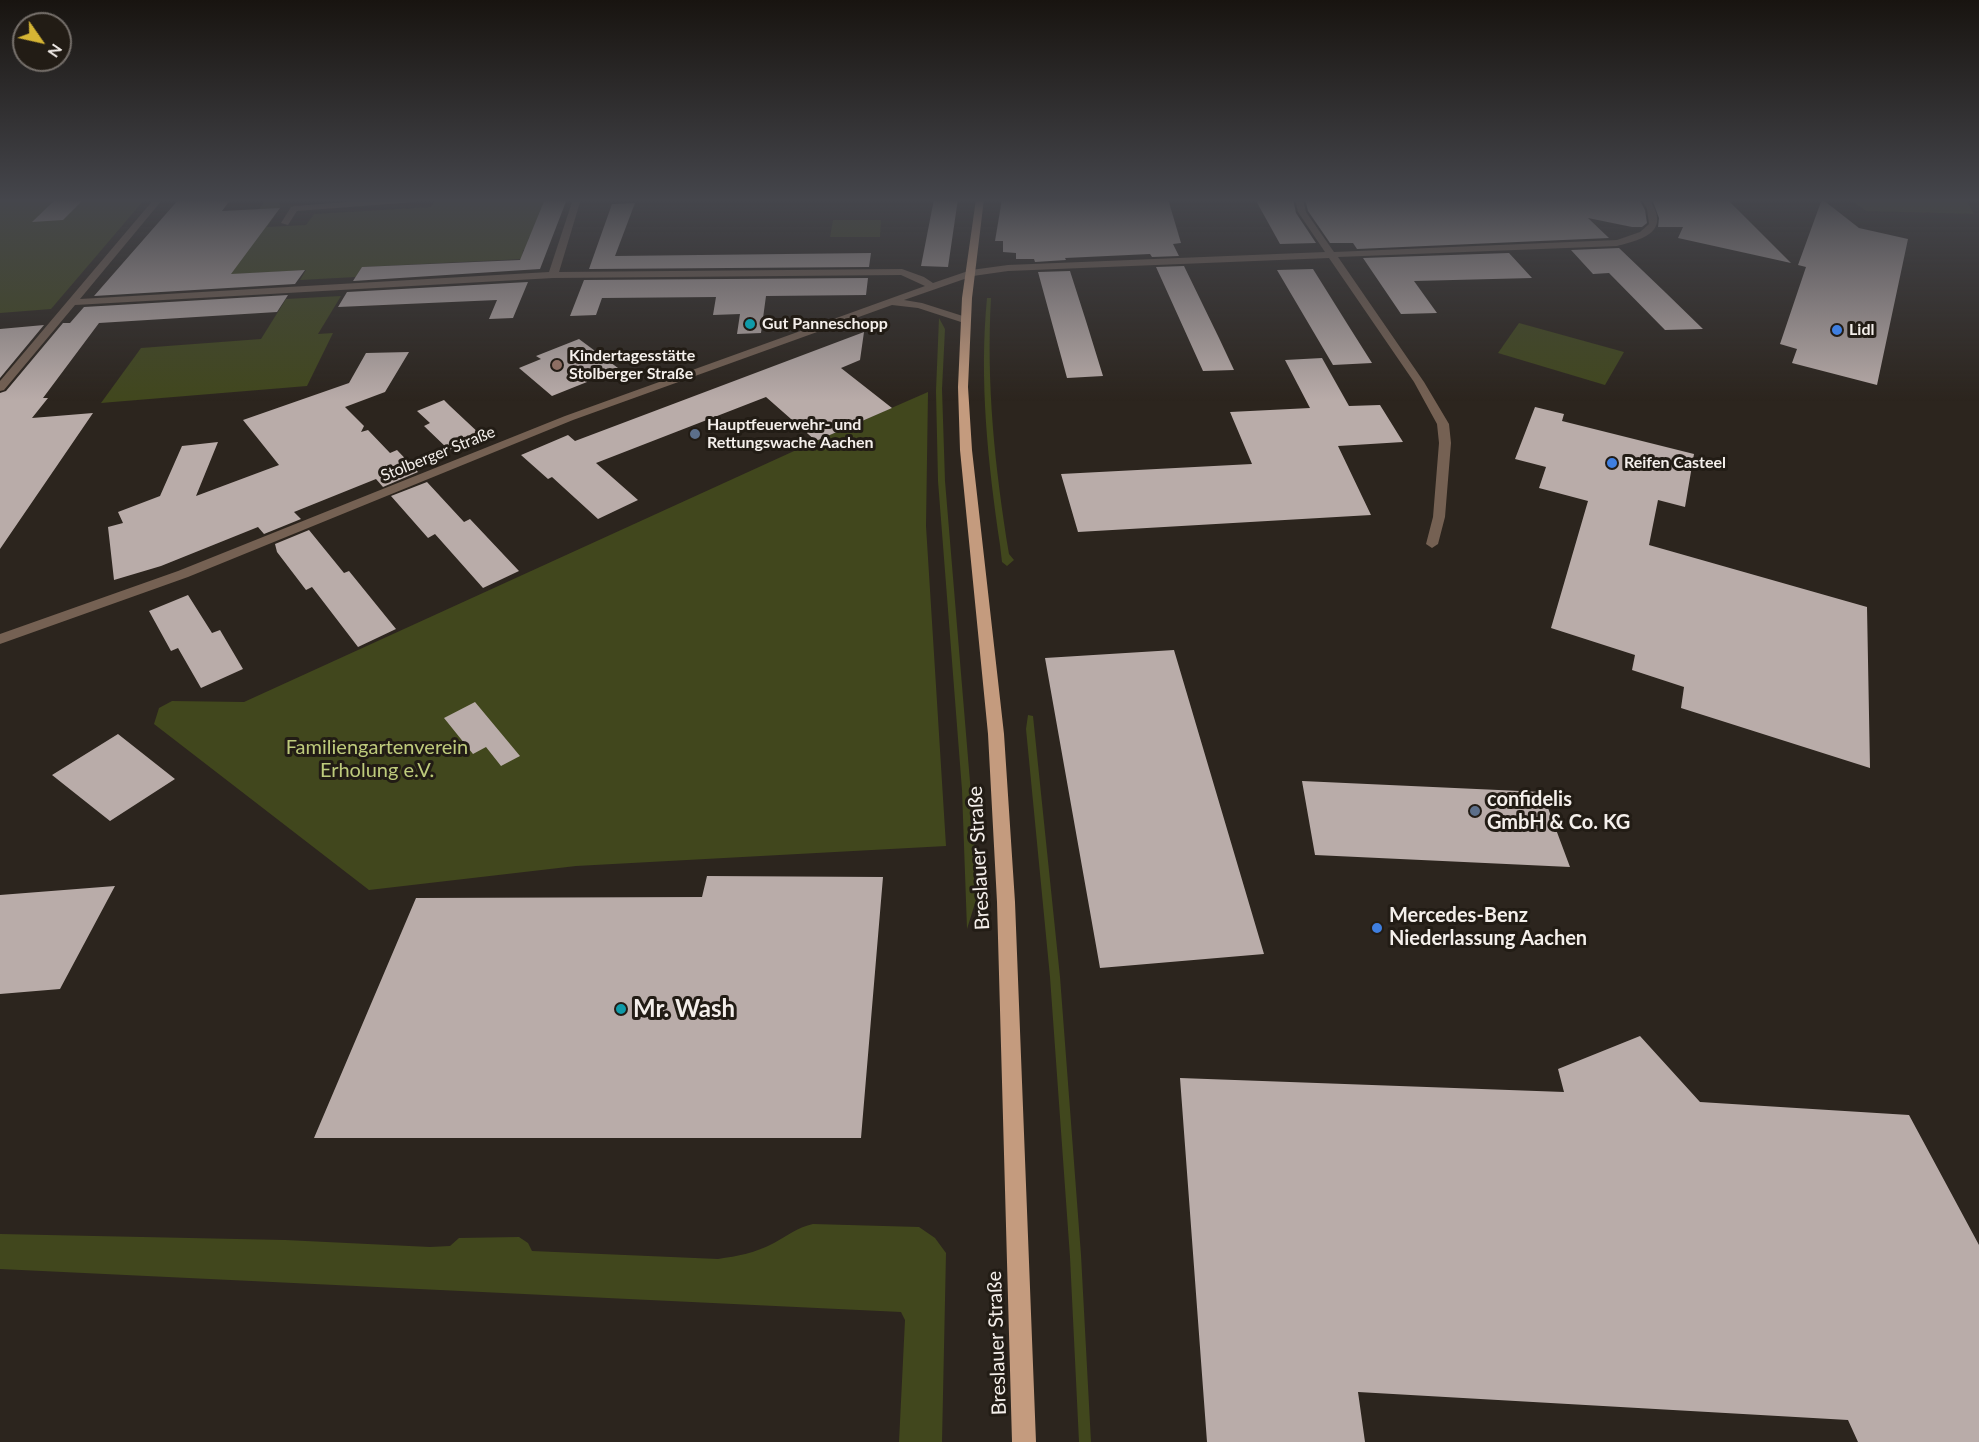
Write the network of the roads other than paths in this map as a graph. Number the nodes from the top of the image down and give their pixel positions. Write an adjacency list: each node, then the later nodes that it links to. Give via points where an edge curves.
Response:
1 (102, 266): 9 (street)
2 (556, 266): 7 (street)
3 (972, 266): 6 (main road)
4 (1050, 266): 6 (street, Stolberger Straße)
5 (1338, 266): 13 (street, via 1419,382 1443,424 1439,516)
6 (971, 273): 8 (street, Stolberger Straße); 11 (main road, Breslauer Straße)
7 (553, 275): 8 (street, via 902,272); 9 (street)
8 (932, 287): 10 (street, Stolberger Straße)
9 (71, 302): 12 (street)
10 (890, 302): 11 (street, Stolberger Straße, via 919,305); 14 (street, Stolberger Straße, via 569,418 183,574)
11 (965, 320): 15 (main road, Breslauer Straße, via 966,450 996,734 1006,902)
12 (0, 388)
13 (1432, 544)
14 (0, 639)
15 (1024, 1442)

